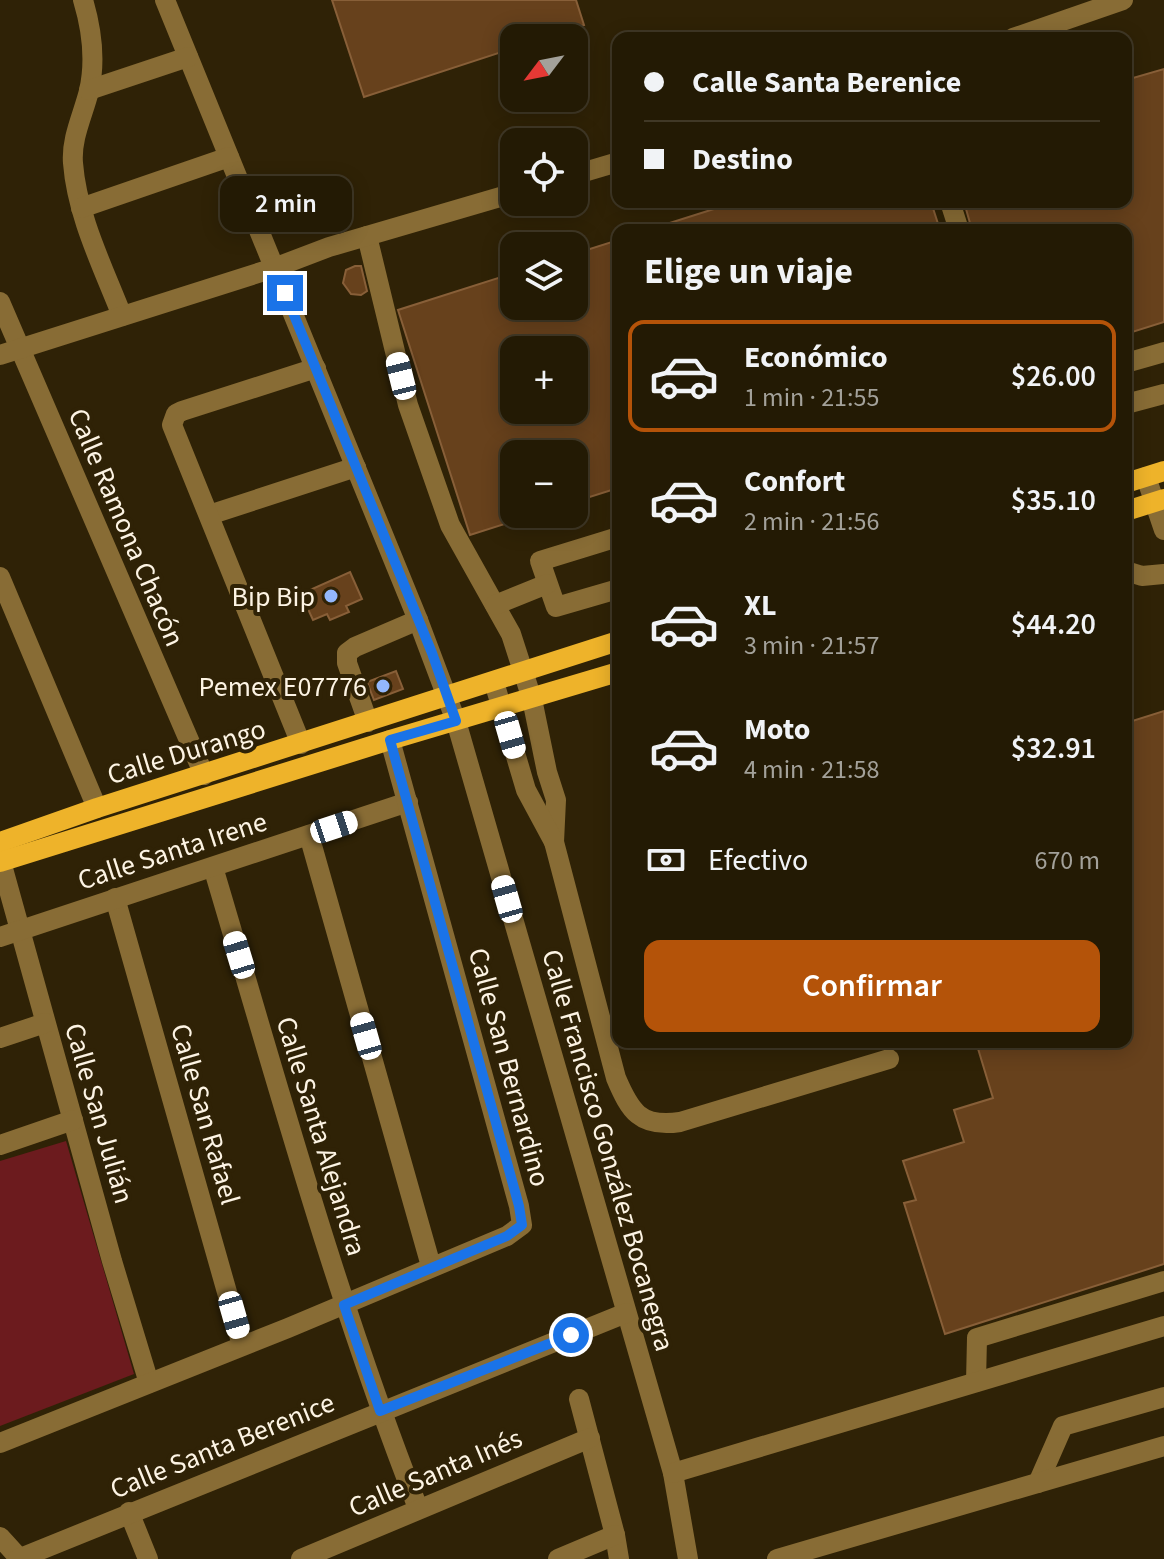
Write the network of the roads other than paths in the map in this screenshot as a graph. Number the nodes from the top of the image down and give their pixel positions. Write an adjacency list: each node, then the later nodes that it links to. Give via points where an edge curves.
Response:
1 (83, 0): 6 (street, via 91,27)
2 (165, 0): 5 (street, Calle Francisco González Bocanegra)
3 (1123, 0): 4 (street)
4 (1030, 32)
5 (188, 57): 6 (street); 7 (street, Calle Francisco González Bocanegra)
6 (89, 90): 11 (street, via 72,161)
7 (229, 157): 11 (street); 13 (street, Calle Francisco González Bocanegra)
8 (612, 164): 9 (street)
9 (588, 171)
10 (500, 197): 12 (street)
11 (81, 208): 15 (street)
12 (367, 236): 13 (street); 34 (street, via 408,405 450,525)
13 (274, 268): 15 (street); 19 (street, Calle Francisco González Bocanegra)
14 (0, 302): 16 (street, Calle Ramona Chacón)
15 (122, 316): 16 (street)
16 (10, 352): 47 (street, Calle Ramona Chacón)
17 (1164, 352): 18 (street)
18 (1132, 361)
19 (316, 368): 22 (street, Calle Francisco González Bocanegra); 26 (street, via 182,411 173,419)
20 (1164, 394): 21 (street)
21 (1132, 402)
22 (356, 467): 26 (street); 35 (street, Calle Francisco González Bocanegra)
23 (1145, 477): 24 (street)
24 (1159, 500): 25 (main road); 27 (street)
25 (1132, 509)
26 (209, 515): 46 (street)
27 (1164, 530)
28 (612, 539): 32 (street, via 540,561)
29 (1132, 573): 30 (street)
30 (1164, 574)
31 (0, 577): 49 (street)
32 (547, 584): 33 (street, via 556,607); 34 (street)
33 (612, 591)
34 (495, 605): 37 (street)
35 (418, 620): 40 (street, Calle Francisco González Bocanegra); 44 (street, via 347,653)
36 (612, 643): 37 (main road, Calle Durango)
37 (523, 673): 39 (main road, Calle Durango); 41 (street)
38 (612, 674): 41 (main road, Calle Durango)
39 (494, 682): 40 (main road, Calle Durango); 42 (street)
40 (447, 697): 43 (street, Calle Francisco González Bocanegra); 44 (main road, Calle Durango)
41 (532, 699): 42 (main road, Calle Durango); 52 (street, via 556,800)
42 (502, 708): 43 (main road, Calle Durango); 52 (street, via 526,790)
43 (456, 721): 45 (main road, Calle Durango); 66 (street, Calle Francisco González Bocanegra)
44 (368, 722): 46 (main road, Calle Durango)
45 (390, 740): 48 (street, Calle San Bernardino); 53 (main road, Calle Durango)
46 (301, 744): 47 (main road, Calle Durango)
47 (204, 775): 49 (main road, Calle Durango)
48 (408, 802): 50 (street, Calle Santa Irene); 63 (street, Calle San Bernardino, via 522,1225)
49 (97, 808): 51 (main road, Calle Durango)
50 (309, 835): 54 (street, Calle Santa Irene); 63 (street)
51 (0, 842)
52 (554, 842): 60 (street, via 616,1078 638,1116 680,1122)
53 (0, 860): 56 (street, Calle San Julián)
54 (213, 867): 55 (street, Calle Santa Irene); 65 (street, Calle Santa Alejandra)
55 (115, 898): 56 (street, Calle Santa Irene); 68 (street, Calle San Rafael)
56 (20, 930): 57 (street, Calle Santa Irene); 58 (street, Calle San Julián)
57 (0, 937)
58 (45, 1023): 59 (street); 61 (street, Calle San Julián)
59 (0, 1038)
60 (889, 1059)
61 (73, 1120): 62 (street); 70 (street, Calle San Julián)
62 (0, 1145)
63 (431, 1266): 65 (street)
64 (1164, 1281): 69 (street, via 977,1338)
65 (344, 1305): 68 (street); 73 (street, Calle Santa Alejandra)
66 (626, 1313): 73 (street, Calle Santa Berenice); 77 (street, Calle Francisco González Bocanegra)
67 (1164, 1326): 69 (street)
68 (242, 1345): 70 (street)
69 (976, 1382): 77 (street)
70 (149, 1383): 75 (street)
71 (1164, 1397): 78 (street, via 1063,1426)
72 (579, 1399): 74 (street)
73 (380, 1411): 79 (street, Calle Santa Alejandra); 80 (street, Calle Santa Berenice)
74 (590, 1438): 79 (street, Calle Santa Inés); 81 (street)
75 (0, 1443)
76 (1164, 1446): 78 (street)
77 (673, 1473): 88 (street, Calle Francisco González Bocanegra)
78 (1038, 1483): 89 (street)
79 (418, 1508): 85 (street, Calle Santa Inés)
80 (129, 1512): 83 (street, Calle Santa Berenice); 84 (street)
81 (615, 1535): 86 (street); 87 (street)
82 (0, 1537): 83 (street)
83 (19, 1559)
84 (148, 1559)
85 (301, 1559)
86 (558, 1559)
87 (619, 1559)
88 (688, 1559)
89 (777, 1559)

